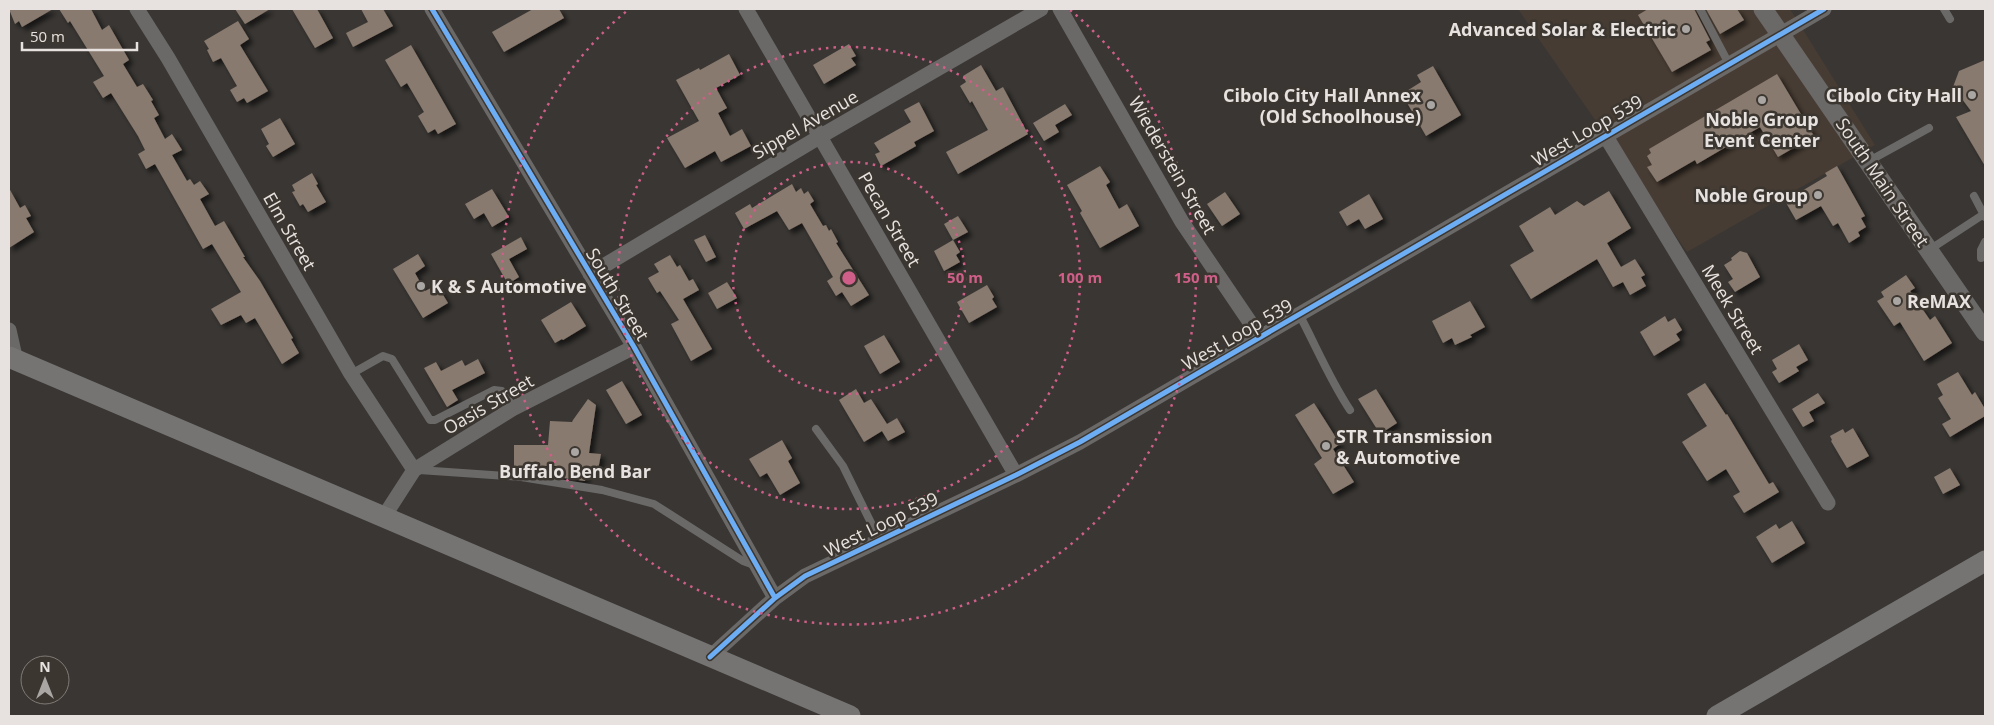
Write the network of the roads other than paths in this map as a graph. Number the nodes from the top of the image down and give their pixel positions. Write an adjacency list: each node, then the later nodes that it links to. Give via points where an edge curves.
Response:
1 (137, 9): 29 (street, Elm Street)
2 (432, 9): 22 (street, South Street)
3 (746, 9): 15 (street, Pecan Street)
4 (1041, 9): 15 (street, Sippel Avenue)
5 (1060, 9): 26 (street, Wiederstein Street, via 1182,222)
6 (1700, 9): 12 (lane)
7 (1763, 9): 11 (street, South Main Street)
8 (1824, 9): 11 (street, West Loop 539)
9 (1944, 9): 10 (lane)
10 (1950, 19)
11 (1781, 33): 12 (street, West Loop 539); 16 (street, South Main Street)
12 (1729, 64): 14 (street, West Loop 539)
13 (1928, 128): 16 (lane)
14 (1605, 135): 23 (street, West Loop 539); 35 (street, Meek Street)
15 (821, 136): 22 (street, Sippel Avenue); 34 (street, Pecan Street)
16 (1869, 161): 20 (street, South Main Street)
17 (1974, 196): 18 (lane)
18 (1984, 216): 20 (lane)
19 (1985, 242): 21 (lane)
20 (1929, 250): 25 (street, South Main Street)
21 (1981, 258)
22 (590, 274): 27 (street, South Street)
23 (1299, 314): 26 (street, West Loop 539); 31 (lane, via 1333,385)
24 (9, 330): 28 (street)
25 (1985, 332)
26 (1260, 337): 34 (street, West Loop 539, via 1080,442)
27 (634, 347): 30 (street, Oasis Street); 39 (street, South Street)
28 (12, 359): 36 (main road)
29 (351, 374): 30 (lane, via 383,356 392,359 430,420 494,390 502,391); 33 (street, Elm Street)
30 (514, 408): 33 (street, Oasis Street)
31 (1350, 410)
32 (816, 429): 37 (lane, via 843,466)
33 (414, 470): 36 (street, Oasis Street); 39 (lane, via 530,479 602,490 654,504)
34 (1016, 475): 37 (street, West Loop 539)
35 (1828, 503)
36 (383, 518): 41 (main road)
37 (879, 540): 40 (street, West Loop 539, via 805,576)
38 (1985, 561): 43 (main road)
39 (758, 567): 40 (street, South Street)
40 (775, 598): 41 (street, West Loop 539)
41 (710, 657): 42 (main road)
42 (822, 711): 44 (main road)
43 (1727, 714)
44 (850, 716)

